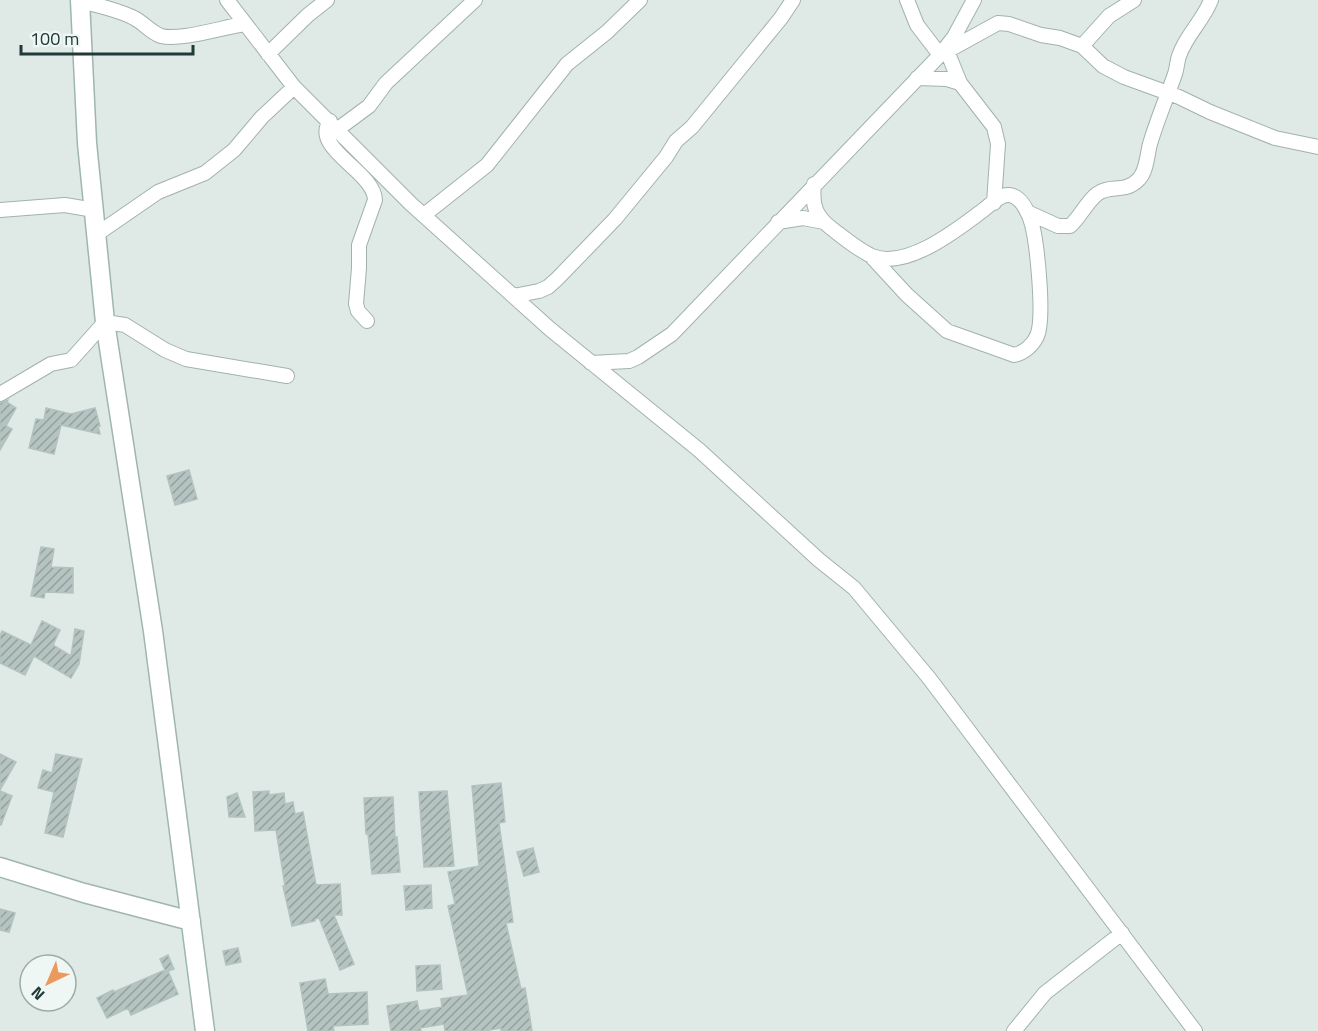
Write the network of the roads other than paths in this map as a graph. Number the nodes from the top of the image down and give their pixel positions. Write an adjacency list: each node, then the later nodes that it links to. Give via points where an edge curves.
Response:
1 (226, 0): 11 (street)
2 (327, 0): 14 (street)
3 (475, 0): 19 (street, via 386,83 369,106)
4 (639, 0): 28 (street, via 567,64 487,165)
5 (793, 0): 33 (street, via 615,219 548,287)
6 (907, 0): 13 (street, via 917,25)
7 (974, 0): 13 (street)
8 (1134, 0): 12 (street, via 1109,16)
9 (1211, 0): 18 (street, via 1188,35)
10 (80, 1): 11 (street, via 129,15 166,37); 26 (main road)
11 (245, 24): 14 (street)
12 (1082, 46): 13 (street, via 998,23); 18 (street, via 1112,72)
13 (943, 53): 15 (street); 16 (street)
14 (268, 54): 17 (street)
15 (917, 78): 16 (street); 22 (street)
16 (960, 83): 21 (street, via 994,127 998,144)
17 (294, 87): 19 (street); 31 (street, via 234,150 205,174 158,192)
18 (1167, 93): 20 (street, via 1275,138); 27 (street, via 1144,170 1128,188 1097,194 1070,226 1058,226)
19 (334, 125): 28 (street); 34 (street, via 327,126 333,148 375,193 359,245 356,293 358,311)
20 (1318, 147)
21 (997, 181): 23 (street); 24 (street)
22 (814, 184): 29 (street); 30 (street, via 813,204)
23 (1008, 195): 24 (street); 27 (street, via 1020,201)
24 (994, 202): 32 (street, via 948,235 911,255 888,260)
25 (0, 210): 26 (street, via 65,205)
26 (94, 210): 31 (main road)
27 (1027, 212): 32 (street, via 1035,238 1041,300 1040,328 1023,353 1014,355 947,331)
28 (424, 215): 33 (street)
29 (778, 222): 30 (street, via 793,218); 36 (street, via 672,334 628,361)
30 (824, 222): 32 (street)
31 (96, 234): 35 (main road)
32 (871, 256)
33 (513, 296): 36 (street)
34 (367, 321)
35 (105, 322): 37 (street, via 125,325 186,358); 38 (street, via 71,360 51,364); 40 (main road, via 153,631)
36 (591, 363): 41 (street, via 699,450 854,588 929,678)
37 (287, 376)
38 (0, 394)
39 (0, 867): 40 (main road)
40 (191, 921): 42 (main road)
41 (1122, 933): 43 (street, via 1045,993); 44 (street)
42 (205, 1031)
43 (1014, 1031)
44 (1195, 1031)

